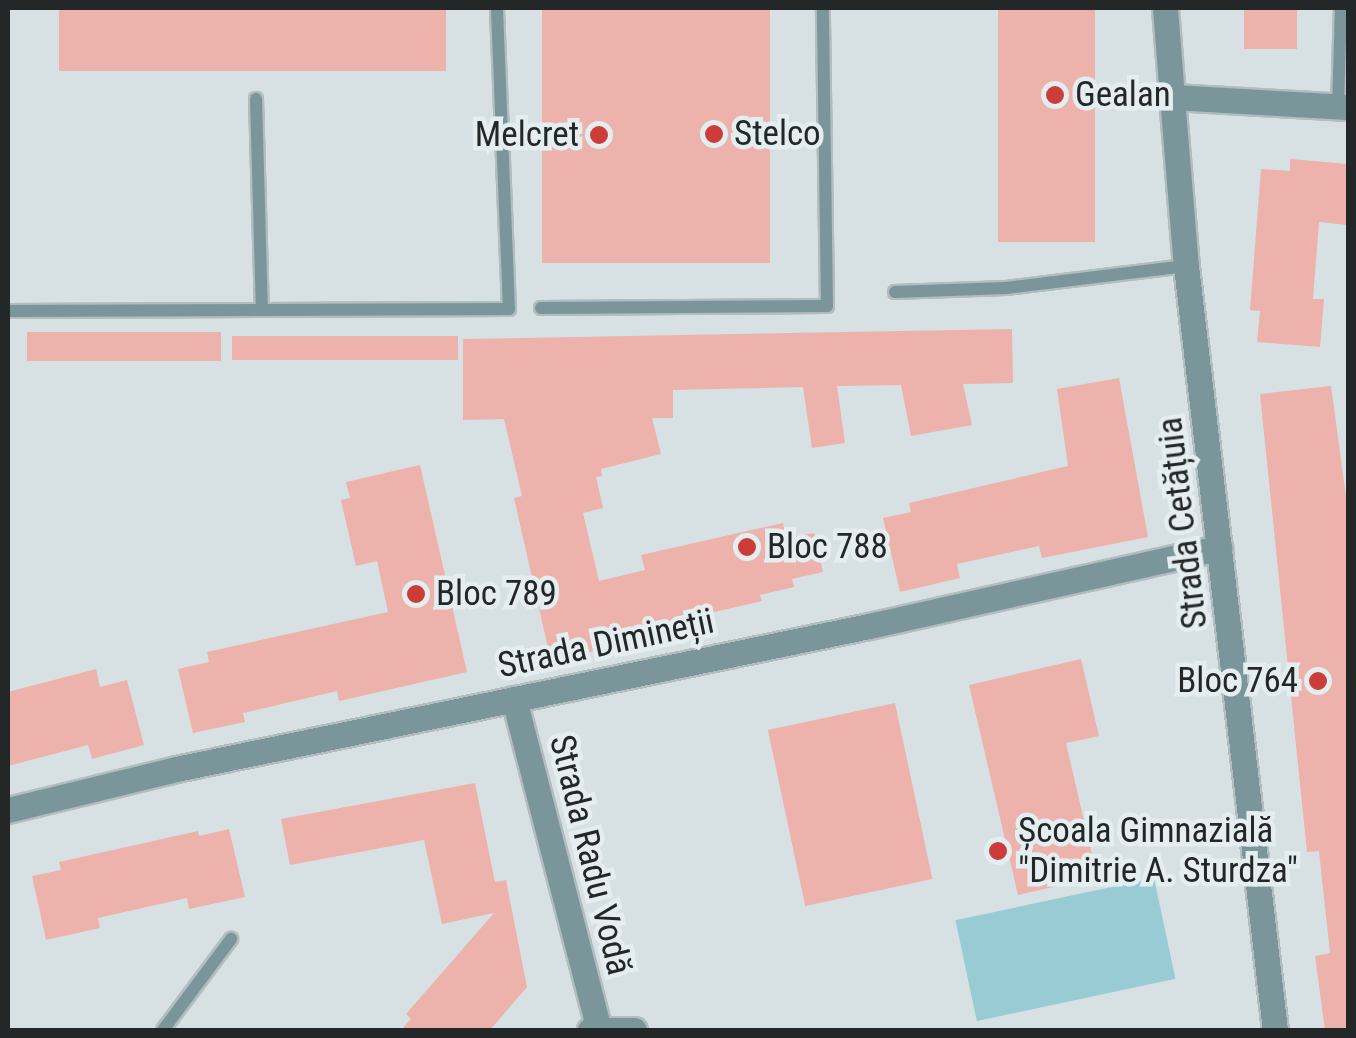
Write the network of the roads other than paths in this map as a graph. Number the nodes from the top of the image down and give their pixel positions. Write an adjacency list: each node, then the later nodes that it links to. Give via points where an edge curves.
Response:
1 (497, 8): 11 (lane, via 508,309)
2 (823, 8): 10 (lane, via 827,306)
3 (1165, 8): 5 (street, Strada Cetățuia)
4 (1341, 8): 7 (lane)
5 (1172, 97): 7 (street); 8 (street, Strada Cetățuia)
6 (256, 99): 11 (lane)
7 (1343, 107)
8 (1186, 266): 9 (lane, via 1006,288); 13 (street, Strada Cetățuia)
9 (895, 292)
10 (541, 308)
11 (262, 310): 12 (lane)
12 (8, 311)
13 (1219, 548): 14 (street, Strada Dimineții); 20 (street, Strada Cetățuia)
14 (514, 699): 15 (street, Strada Dimineții); 17 (street, Strada Radu Vodă)
15 (8, 810)
16 (231, 939): 18 (lane)
17 (594, 1029): 19 (street, Strada Radu Vodă)
18 (163, 1030)
19 (634, 1030)
20 (1275, 1030)

